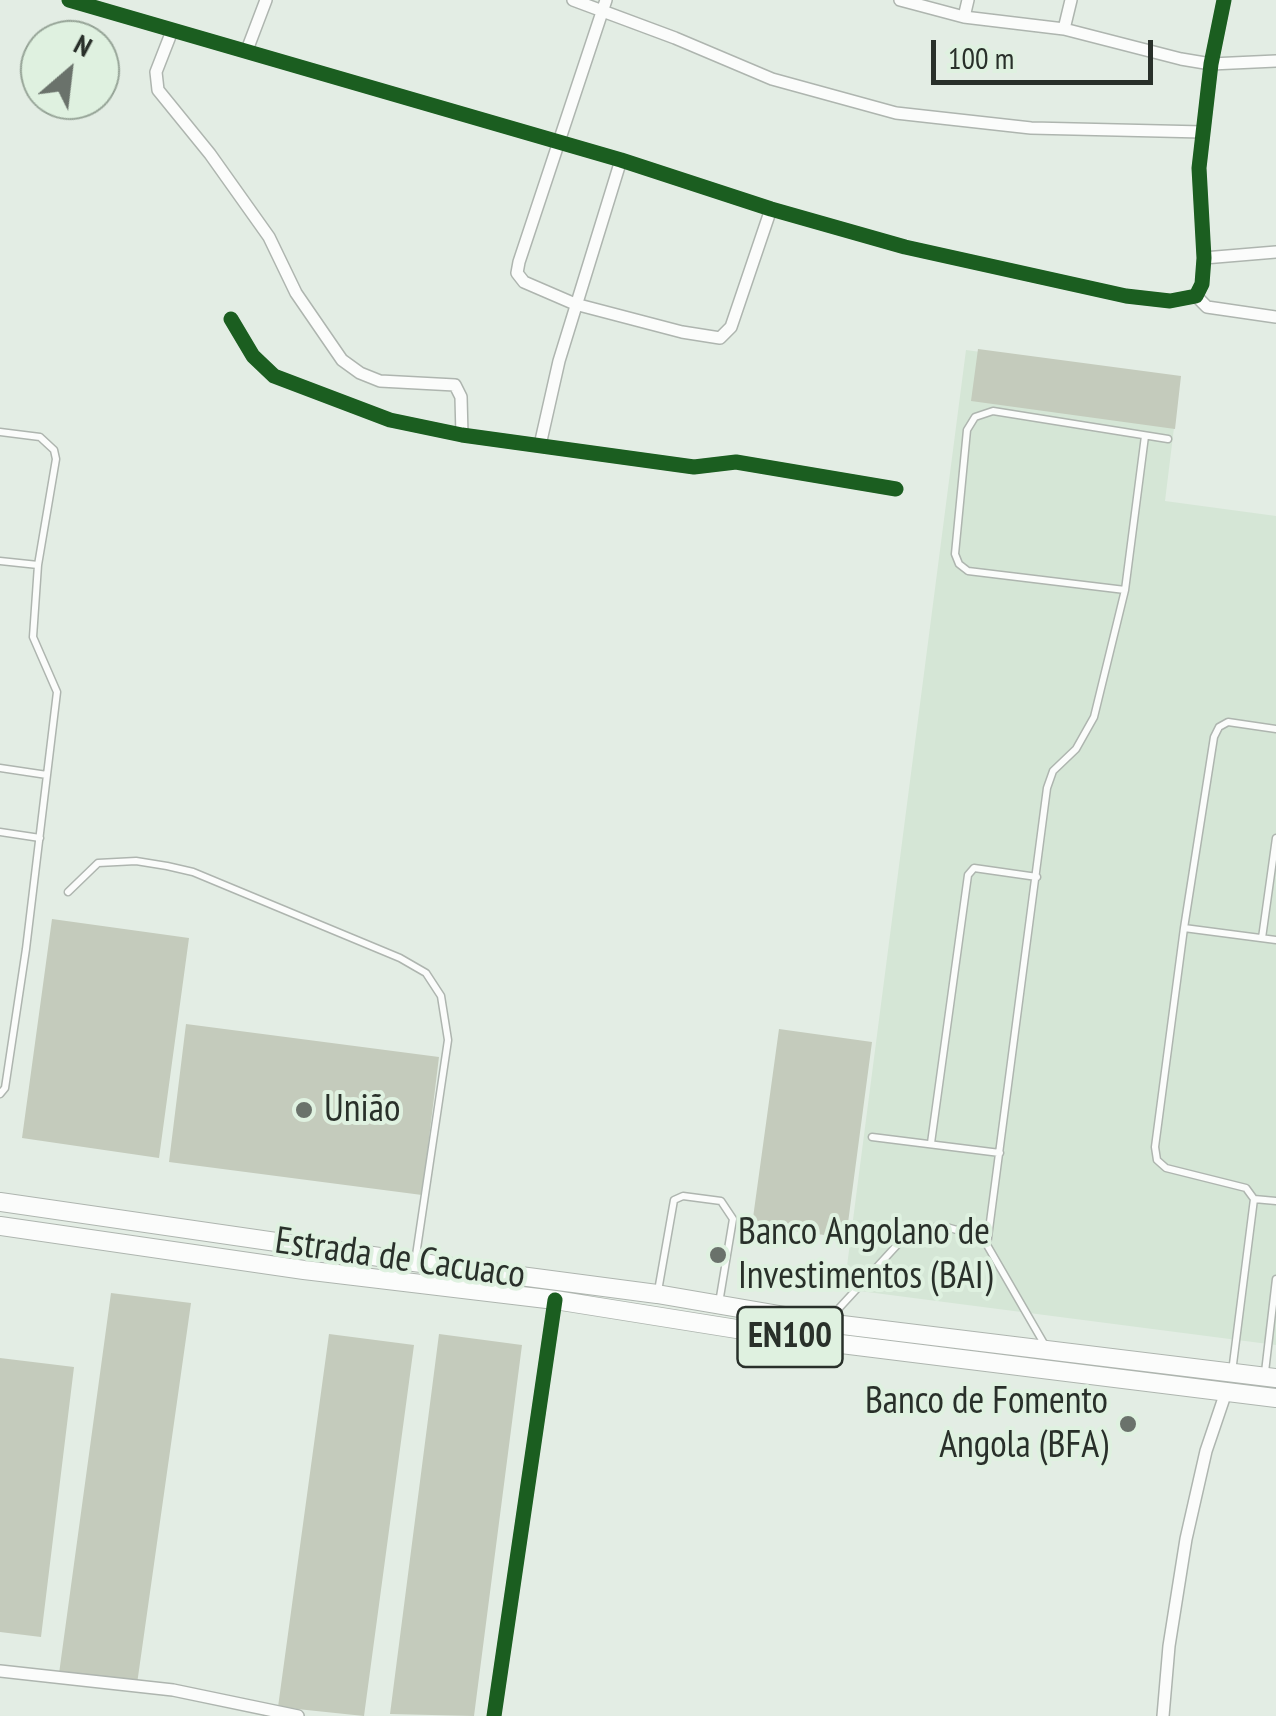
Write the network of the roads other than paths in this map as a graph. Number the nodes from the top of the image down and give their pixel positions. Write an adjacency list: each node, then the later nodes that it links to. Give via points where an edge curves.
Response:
1 (69, 0): 11 (street)
2 (266, 0): 12 (street)
3 (572, 0): 8 (street)
4 (900, 0): 9 (street)
5 (968, 0): 9 (street)
6 (1071, 0): 10 (street)
7 (1224, 0): 14 (street)
8 (605, 6): 15 (street, via 772,80 896,113 1031,128); 16 (street)
9 (964, 17): 10 (street)
10 (1064, 29): 14 (street)
11 (172, 31): 12 (street); 26 (street, via 156,72 158,90 269,237 342,360 380,380 455,385)
12 (247, 50): 16 (street)
13 (1276, 62): 14 (street)
14 (1211, 64): 15 (street)
15 (1202, 132): 20 (street)
16 (561, 144): 17 (street); 22 (street, via 517,273 532,288)
17 (620, 160): 18 (street); 22 (street)
18 (771, 209): 21 (street, via 1107,292 1170,301); 22 (street, via 731,327 720,338)
19 (1276, 252): 20 (street)
20 (1204, 258): 21 (street)
21 (1196, 296): 23 (street, via 1208,307)
22 (575, 304): 29 (street)
23 (1276, 317)
24 (232, 319): 26 (street, via 253,356 286,383 370,414)
25 (0, 432): 32 (lane, via 40,437 54,450)
26 (462, 436): 29 (street)
27 (1145, 436): 28 (lane); 33 (lane); 33 (lane, via 993,411 975,417 967,430 954,554 959,564 968,571)
28 (1168, 439)
29 (540, 445): 30 (street, via 694,467 736,462)
30 (896, 489)
31 (0, 560): 32 (lane)
32 (38, 565): 36 (lane, via 32,638 57,692)
33 (1125, 590): 40 (lane, via 1094,717 1047,788)
34 (1276, 729): 42 (lane, via 1228,722 1219,727)
35 (0, 768): 36 (lane)
36 (47, 775): 38 (lane)
37 (0, 832): 38 (lane)
38 (40, 838): 45 (lane)
39 (1276, 838): 43 (lane)
40 (1037, 877): 47 (lane, via 974,868 968,876); 48 (lane)
41 (68, 892): 54 (lane, via 98,862 168,866 426,973 441,996 448,1040)
42 (1184, 928): 43 (lane); 49 (lane, via 1158,1160 1180,1174 1246,1188)
43 (1262, 938): 44 (lane)
44 (1276, 940)
45 (0, 1094)
46 (872, 1137): 47 (lane)
47 (931, 1143): 48 (lane)
48 (1000, 1154): 53 (lane)
49 (1254, 1199): 50 (lane); 61 (lane)
50 (1276, 1201)
51 (0, 1202): 54 (main road, Estrada de Cacuaco / EN100)
52 (0, 1226): 57 (main road, Estrada de Cacuaco / EN100)
53 (987, 1245): 59 (lane, via 943,1226 910,1231); 60 (lane)
54 (414, 1262): 56 (main road, Estrada de Cacuaco / EN100)
55 (1276, 1279): 62 (lane)
56 (658, 1294): 58 (main road, Estrada de Cacuaco / EN100); 58 (lane, via 674,1200 720,1202 734,1219)
57 (555, 1300): 63 (main road, Estrada de Cacuaco / EN100, via 793,1338); 67 (street)
58 (719, 1304): 59 (main road, Estrada de Cacuaco / EN100)
59 (826, 1323): 60 (main road, Estrada de Cacuaco / EN100)
60 (1048, 1350): 61 (main road, Estrada de Cacuaco / EN100)
61 (1232, 1373): 62 (main road, Estrada de Cacuaco / EN100)
62 (1270, 1378)
63 (1226, 1392): 64 (main road, Estrada de Cacuaco / EN100); 68 (street, via 1186,1539)
64 (1276, 1398)
65 (0, 1671): 66 (street, via 173,1690)
66 (298, 1716)
67 (494, 1716)
68 (1163, 1716)

